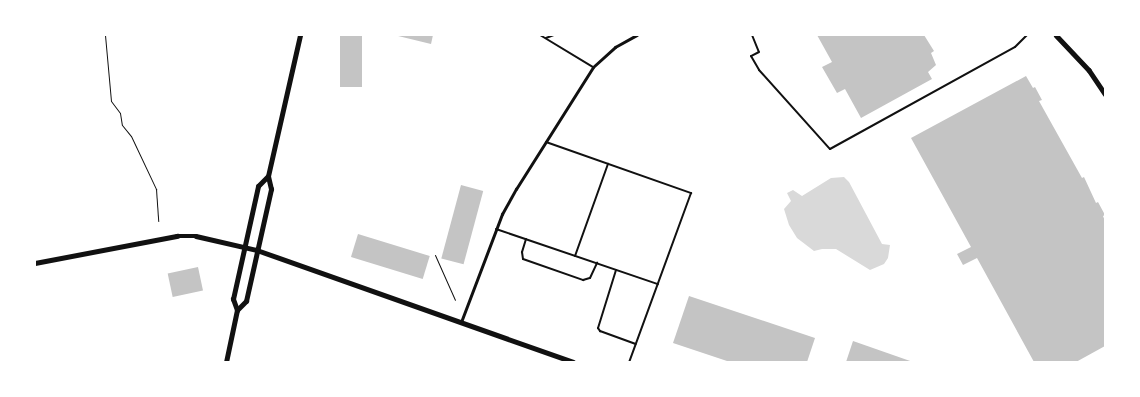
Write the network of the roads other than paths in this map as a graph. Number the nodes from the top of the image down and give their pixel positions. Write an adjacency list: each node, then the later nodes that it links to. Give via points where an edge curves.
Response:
1 (300, 35): 13 (main road)
2 (540, 35): 8 (lane)
3 (554, 35): 8 (lane)
4 (637, 35): 9 (street, via 615,47)
5 (752, 35): 6 (lane, via 759,52 751,56 759,70 830,149 1015,47)
6 (1027, 35)
7 (1056, 35): 10 (street, via 1089,70)
8 (546, 38): 9 (lane)
9 (593, 67): 11 (street)
10 (1105, 94)
11 (546, 142): 12 (lane); 14 (street)
12 (608, 164): 18 (lane); 22 (lane, via 691,193)
13 (268, 176): 16 (main road, via 258,186); 17 (main road, via 270,188)
14 (496, 229): 15 (lane); 24 (street)
15 (526, 239): 18 (lane); 20 (lane, via 523,259 582,280 590,278)
16 (245, 246): 17 (street); 19 (street, via 196,236 177,236); 23 (main road, via 233,299)
17 (257, 250): 23 (main road, via 246,301); 24 (street)
18 (575, 256): 20 (lane)
19 (35, 263)
20 (597, 263): 21 (lane)
21 (616, 270): 22 (lane); 25 (lane, via 598,328)
22 (658, 284): 25 (lane)
23 (237, 310): 26 (main road)
24 (461, 322): 27 (street)
25 (636, 344): 28 (lane)
26 (226, 362)
27 (573, 362)
28 (629, 362)

